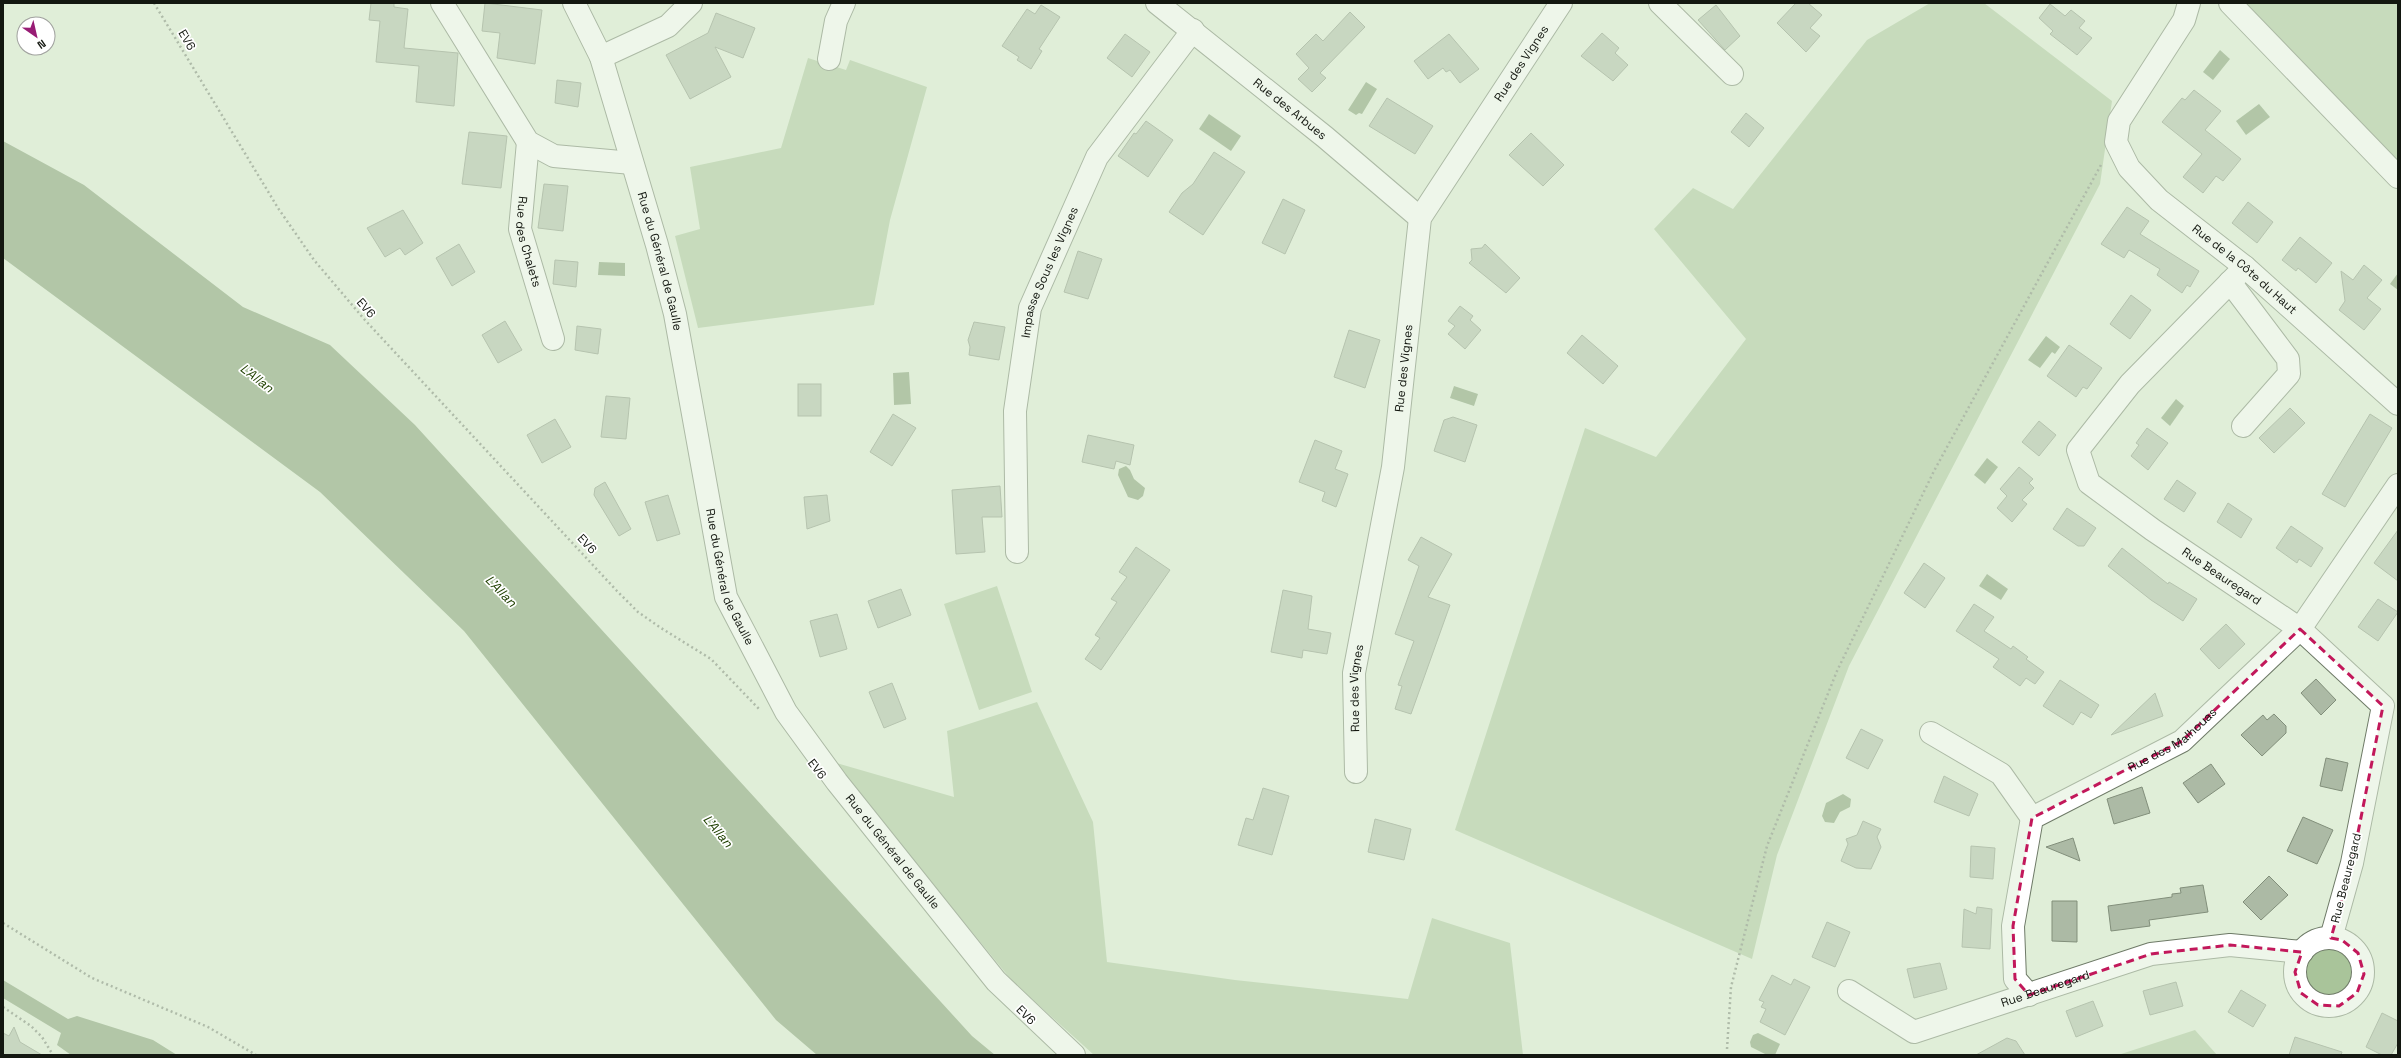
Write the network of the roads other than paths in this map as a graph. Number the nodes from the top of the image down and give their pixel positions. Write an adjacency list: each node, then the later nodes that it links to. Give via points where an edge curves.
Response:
1 (442, 3): 14 (street)
2 (574, 3): 11 (street, Rue du Général de Gaulle)
3 (690, 3): 11 (street, via 668,26)
4 (844, 3): 12 (street, via 836,21)
5 (1157, 3): 10 (street, Rue des Arbues)
6 (1560, 3): 17 (street, Rue des Vignes)
7 (1660, 3): 13 (street)
8 (2189, 3): 18 (street, Rue de la Côte du Haut, via 2184,20 2118,131 2129,168 2159,200)
9 (2230, 3): 16 (street)
10 (1193, 30): 17 (street, Rue des Arbues); 24 (street, Impasse Sous les Vignes, via 1098,157 1030,308 1015,411)
11 (602, 57): 15 (street, Rue du Général de Gaulle)
12 (829, 59)
13 (1732, 74)
14 (528, 142): 15 (street, via 554,156); 20 (street, Rue des Chalets, via 520,229)
15 (632, 163): 33 (street, Rue du Général de Gaulle, via 675,314 726,597 786,712 837,782 996,981)
16 (2398, 177)
17 (1420, 218): 27 (street, Rue des Vignes, via 1393,466 1354,673)
18 (2245, 267): 19 (street, Rue Beauregard); 21 (street, Rue de la Côte du Haut)
19 (2230, 282): 22 (street, via 2288,359 2289,374); 25 (street, Rue Beauregard, via 2130,384 2078,450 2089,483 2153,530)
20 (553, 340)
21 (2398, 404)
22 (2243, 426)
23 (2398, 485): 25 (street, Rue des Malhouas)
24 (1017, 552)
25 (2300, 629): 28 (street, Rue des Malhouas, via 2182,740); 29 (street, Rue Beauregard, via 2383,706 2352,862)
26 (1931, 733): 28 (street, via 2001,774)
27 (1356, 772)
28 (2032, 818): 32 (street, via 2013,926 2015,979)
29 (2331, 938): 30 (street, via 2320,939); 30 (street, via 2346,943 2358,953 2364,974 2357,993 2339,1006 2318,1005 2301,992 2295,972 2296,962)
30 (2302, 952): 32 (street, Rue Beauregard, via 2230,945 2151,954)
31 (1849, 991): 32 (street, Rue Beauregard, via 1914,1032)
32 (2029, 995)
33 (1074, 1055)

